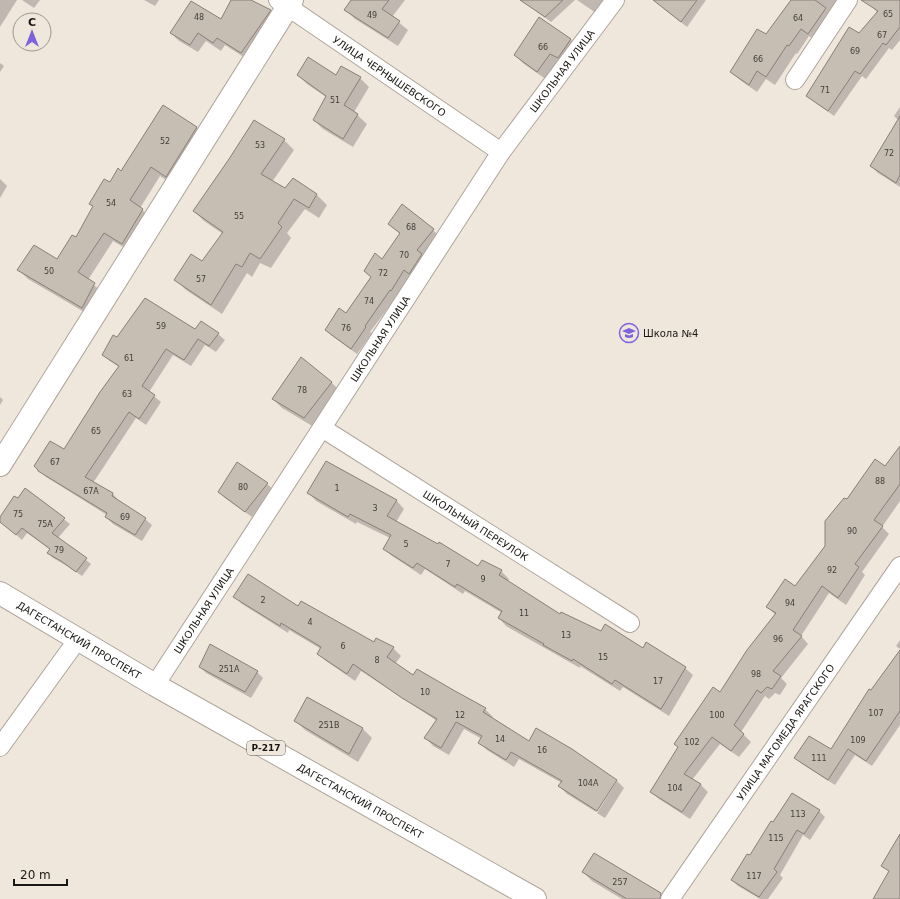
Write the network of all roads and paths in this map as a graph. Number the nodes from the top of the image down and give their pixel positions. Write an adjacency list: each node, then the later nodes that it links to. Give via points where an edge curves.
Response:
1 (615, 0): 5 (street, ШКОЛЬНАЯ УЛИЦА)
2 (848, 0): 4 (street)
3 (286, 2): 5 (street, УЛИЦА ЧЕРНЫШЕВСКОГО); 7 (main road)
4 (795, 80)
5 (502, 152): 6 (street, ШКОЛЬНАЯ УЛИЦА)
6 (322, 428): 10 (street, ШКОЛЬНЫЙ ПЕРЕУЛОК); 12 (street, ШКОЛЬНАЯ УЛИЦА)
7 (0, 466)
8 (900, 566): 15 (street, УЛИЦА МАГОМЕДА ЯРАГСКОГО)
9 (0, 593): 11 (main road, ДАГЕСТАНСКИЙ ПРОСПЕКТ / Р-217)
10 (630, 623)
11 (78, 639): 12 (main road, ДАГЕСТАНСКИЙ ПРОСПЕКТ / Р-217); 13 (street)
12 (155, 685): 14 (main road, ДАГЕСТАНСКИЙ ПРОСПЕКТ / Р-217)
13 (0, 747)
14 (535, 899)
15 (670, 899)

